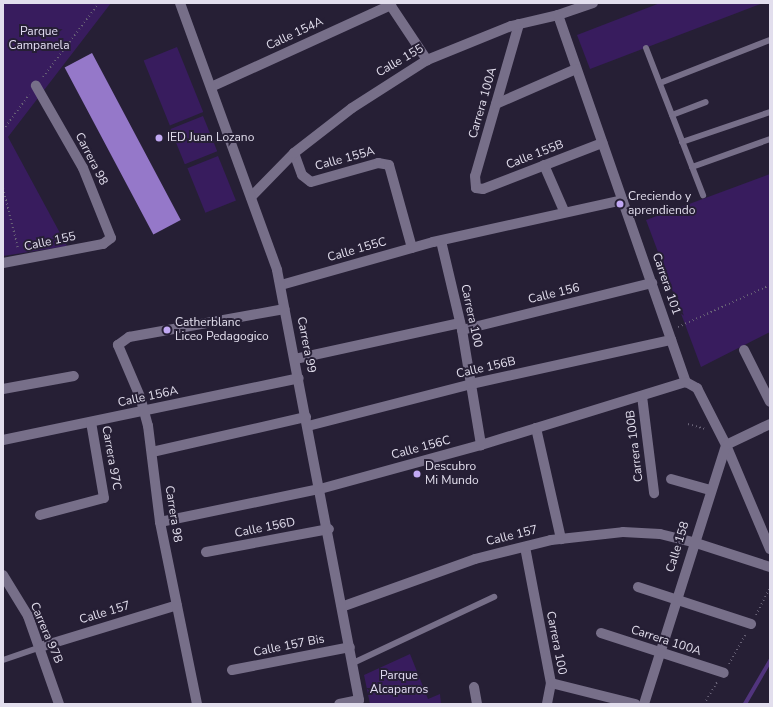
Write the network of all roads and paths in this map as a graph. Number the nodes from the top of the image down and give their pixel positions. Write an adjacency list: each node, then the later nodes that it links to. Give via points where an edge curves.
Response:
1 (99, 3): 12 (path)
2 (180, 3): 13 (street, Carrera 99)
3 (593, 3): 5 (street, Calle 155)
4 (390, 4): 9 (street); 13 (street, Calle 154A)
5 (558, 15): 6 (street, Calle 155); 10 (street, Carrera 101)
6 (519, 24): 9 (street, Calle 155, via 464,43); 15 (street, Carrera 100A)
7 (770, 40): 11 (lane)
8 (646, 48): 11 (lane)
9 (426, 60): 22 (street, Calle 155, via 384,85)
10 (576, 69): 15 (street); 21 (street, Carrera 101)
11 (660, 84): 17 (lane)
12 (36, 86): 18 (path); 32 (street, Carrera 98, via 95,194 111,238)
13 (211, 87): 28 (street, Carrera 99)
14 (706, 102): 17 (lane)
15 (496, 104): 26 (street, Carrera 100A, via 475,176)
16 (770, 112): 20 (lane)
17 (672, 115): 20 (lane)
18 (3, 130)
19 (770, 139): 24 (lane)
20 (682, 142): 24 (lane)
21 (602, 143): 23 (street, Calle 155B); 29 (street, Carrera 101)
22 (294, 153): 28 (street, Calle 155); 33 (street, Calle 155A, via 302,175 311,182 378,163 388,165 392,171)
23 (544, 165): 26 (street, Calle 155B, via 483,189); 30 (street)
24 (692, 167): 27 (lane)
25 (3, 188): 34 (path)
26 (476, 188)
27 (703, 195)
28 (251, 197): 37 (street, Carrera 99)
29 (622, 200): 30 (street, Calle 155C); 36 (street, Carrera 101)
30 (564, 211): 31 (street, Calle 155C)
31 (441, 240): 33 (street, Calle 155C); 40 (street, Carrera 100)
32 (103, 244): 34 (street, Calle 155)
33 (412, 248): 37 (street, Calle 155C)
34 (22, 261): 35 (street, Calle 155)
35 (3, 263)
36 (652, 283): 40 (street, Calle 156); 41 (street, Carrera 101)
37 (281, 285): 39 (street, Carrera 99)
38 (770, 285): 41 (path)
39 (285, 309): 43 (street, Carrera 99); 51 (street, Carrera 98, via 122,340 118,350)
40 (461, 326): 43 (street, Calle 156); 47 (street, Carrera 100)
41 (670, 336): 46 (street, Carrera 101); 47 (street, Calle 156B)
42 (744, 350): 50 (street)
43 (295, 359): 45 (street, Carrera 99)
44 (74, 376): 48 (street)
45 (299, 378): 51 (street, Calle 156A); 53 (street, Carrera 99)
46 (686, 382): 49 (street, Calle 156C); 58 (street, Carrera 101, via 697,388)
47 (470, 384): 53 (street, Calle 156B); 57 (street, Carrera 100)
48 (3, 389)
49 (642, 396): 55 (street, Calle 156C); 63 (street, Carrera 100B)
50 (770, 402)
51 (144, 411): 52 (street, Calle 156A); 59 (street, Carrera 98)
52 (91, 422): 56 (street, Calle 156A); 64 (street, Carrera 97C, via 104,498)
53 (307, 422): 59 (street, Calle 156B); 61 (street, Carrera 99)
54 (770, 424): 58 (street)
55 (536, 428): 57 (street, Calle 156C); 67 (street)
56 (3, 440)
57 (481, 445): 61 (street, Calle 156C)
58 (726, 445): 62 (street, Calle 158); 70 (street, Carrera 101)
59 (152, 452): 65 (street, Carrera 98)
60 (671, 479): 62 (street)
61 (320, 489): 65 (street, Calle 156C); 66 (street, Carrera 99)
62 (710, 490): 68 (street, Calle 158)
63 (654, 493)
64 (40, 515)
65 (160, 522): 78 (street, Carrera 98)
66 (329, 529): 71 (street, Calle 156D); 79 (street, Carrera 99)
67 (561, 539): 68 (street, Calle 157, via 623,532 660,534); 69 (street, Calle 157)
68 (694, 542): 72 (street, Calle 157); 77 (street, Calle 158)
69 (524, 547): 79 (street, Calle 157, via 475,559); 89 (street, Carrera 100)
70 (770, 549)
71 (206, 552)
72 (770, 567)
73 (3, 575): 82 (street, Carrera 97B, via 28,616)
74 (638, 587): 77 (street)
75 (770, 588): 80 (path)
76 (494, 597): 86 (lane)
77 (676, 599): 80 (street); 84 (street, Calle 158)
78 (177, 605): 82 (street, Calle 157); 93 (street, Carrera 98)
79 (344, 606): 83 (street, Carrera 99)
80 (751, 624): 88 (path)
81 (601, 633): 84 (street, Carrera 100A)
82 (40, 647): 85 (lane); 92 (street, Carrera 97B)
83 (350, 647): 86 (street, Carrera 99); 87 (street, Calle 157 Bis)
84 (660, 652): 88 (street, Carrera 100A); 98 (street, Calle 158)
85 (3, 660)
86 (353, 663): 91 (street, Carrera 99)
87 (232, 670)
88 (724, 673): 99 (path)
89 (551, 683): 96 (street); 97 (street, Carrera 100)
90 (474, 687): 95 (street)
91 (360, 702): 94 (street)
92 (59, 704)
93 (197, 704)
94 (339, 704)
95 (477, 704)
96 (547, 704)
97 (635, 704)
98 (644, 704)
99 (704, 704)

